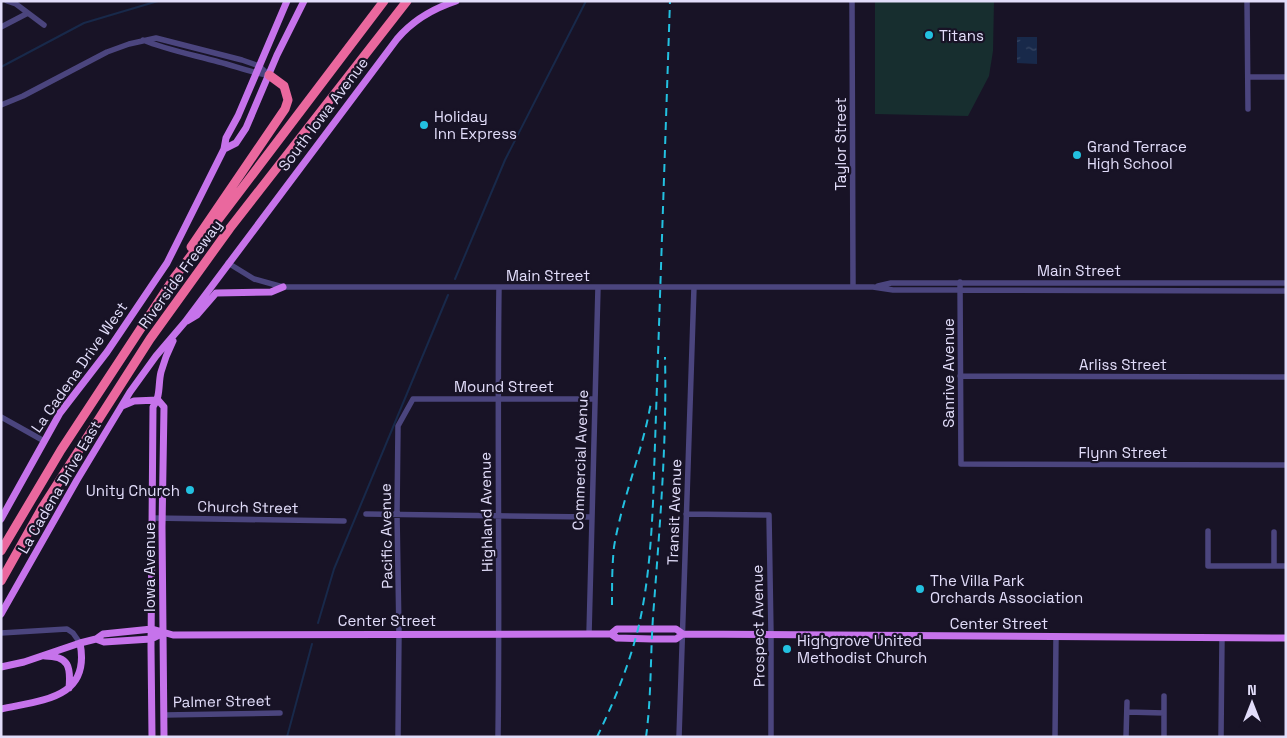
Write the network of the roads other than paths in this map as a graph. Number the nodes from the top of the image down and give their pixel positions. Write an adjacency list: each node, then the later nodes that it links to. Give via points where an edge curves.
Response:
1 (7, 1): 9 (street)
2 (287, 1): 13 (main road, La Cadena Drive West)
3 (304, 1): 15 (main road)
4 (384, 1): 22 (highway, Riverside Freeway)
5 (406, 1): 60 (highway, Riverside Freeway, via 230,228 150,339 42,508)
6 (456, 1): 21 (main road, South Iowa Avenue, via 427,12 405,30)
7 (852, 1): 29 (street, Taylor Street)
8 (1247, 1): 16 (street)
9 (28, 13): 10 (street); 11 (street)
10 (44, 25)
11 (1, 27)
12 (143, 40): 13 (street, via 156,38); 14 (street); 18 (street, via 107,52)
13 (260, 66): 14 (main road, La Cadena Drive West); 15 (street)
14 (256, 74): 15 (street); 20 (main road, La Cadena Drive West)
15 (269, 75): 20 (main road, via 246,128 236,143); 22 (highway, via 284,86 288,100 285,109 181,261)
16 (1248, 77): 17 (street); 19 (street)
17 (1286, 77)
18 (1, 105)
19 (1248, 109)
20 (224, 149): 43 (main road, La Cadena Drive West, via 178,243)
21 (228, 263): 25 (street, Main Street, via 254,279); 33 (main road, South Iowa Avenue)
22 (174, 278): 57 (highway, Riverside Freeway, via 61,450)
23 (960, 282): 24 (street, Main Street); 30 (street, Main Street, via 891,282); 31 (street, Sanrive Avenue)
24 (1286, 283)
25 (283, 287): 26 (street, Main Street); 33 (main road, via 271,292 216,293 197,315)
26 (499, 287): 27 (street, Main Street); 39 (street, Highland Avenue)
27 (598, 287): 28 (street, Main Street); 37 (street, Commercial Avenue)
28 (694, 287): 29 (street, Main Street); 48 (street, Transit Avenue)
29 (854, 287): 30 (street, Main Street)
30 (874, 287): 31 (street, Main Street)
31 (960, 290): 32 (street, Main Street); 35 (street, Sanrive Avenue)
32 (1286, 291)
33 (185, 322): 34 (main road)
34 (176, 334): 40 (main road, Iowa Avenue, via 162,370); 41 (main road, La Cadena Drive East, via 156,356)
35 (960, 376): 36 (street, Arliss Street); 44 (street, Sanrive Avenue)
36 (1286, 377)
37 (594, 398): 39 (street, Mound Street); 50 (street, Commercial Avenue)
38 (413, 399): 39 (street, Mound Street); 47 (street, Pacific Avenue, via 398,426)
39 (497, 399): 49 (street, Highland Avenue)
40 (158, 400): 41 (main road, via 134,400); 51 (main road, Iowa Avenue, via 153,406); 53 (main road, Iowa Avenue, via 164,407)
41 (122, 406): 61 (main road, La Cadena Drive East)
42 (1, 417): 43 (street)
43 (44, 441): 52 (main road, La Cadena Drive West)
44 (961, 464): 45 (street, Flynn Street)
45 (1286, 465)
46 (366, 514): 47 (street)
47 (397, 514): 49 (street); 65 (street, Pacific Avenue)
48 (686, 514): 68 (street, Transit Avenue); 69 (street, Prospect Avenue, via 768,515)
49 (498, 516): 50 (street); 66 (street, Highland Avenue)
50 (591, 517): 67 (street, Commercial Avenue)
51 (152, 518): 53 (street, Church Street); 62 (main road, Iowa Avenue)
52 (1, 519)
53 (162, 519): 54 (street, Church Street); 64 (main road, Iowa Avenue)
54 (344, 521)
55 (1208, 531): 58 (street, via 1208,566)
56 (1274, 532): 58 (street)
57 (1, 551)
58 (1274, 566): 59 (street)
59 (1286, 566)
60 (1, 581)
61 (1, 614)
62 (152, 629): 64 (main road, Center Street); 73 (main road, Center Street, via 103,634); 74 (main road, Iowa Avenue)
63 (1, 633): 75 (street, via 67,629)
64 (163, 634): 65 (main road, Center Street); 74 (main road, Center Street); 85 (main road, Iowa Avenue)
65 (400, 634): 66 (main road, Center Street); 88 (street, Pacific Avenue)
66 (500, 634): 67 (main road, Center Street); 89 (street, Highland Avenue)
67 (589, 634): 68 (main road, Center Street, via 611,634 617,629 676,630)
68 (682, 634): 69 (main road, Center Street); 90 (street, Transit Avenue)
69 (771, 634): 70 (main road, Center Street); 91 (street, Prospect Avenue)
70 (1056, 637): 71 (main road, Center Street); 92 (street)
71 (1222, 638): 72 (main road, Center Street); 95 (street)
72 (1286, 638)
73 (96, 639): 74 (main road, Center Street, via 104,642); 75 (main road, Center Street)
74 (151, 639): 86 (main road, Iowa Avenue)
75 (80, 643): 76 (main road, Center Street); 78 (main road, via 82,667 79,677)
76 (41, 656): 77 (main road, Center Street); 78 (main road, via 59,658 68,664)
77 (1, 667)
78 (69, 688): 81 (main road, via 55,696)
79 (1164, 696): 84 (street)
80 (1127, 702): 82 (street)
81 (1, 709)
82 (1127, 712): 84 (street); 93 (street)
83 (280, 713): 85 (street, Palmer Street)
84 (1164, 713): 94 (street)
85 (164, 715): 87 (main road, Iowa Avenue)
86 (152, 737)
87 (164, 737)
88 (398, 737)
89 (498, 737)
90 (679, 737)
91 (771, 737)
92 (1055, 737)
93 (1126, 737)
94 (1164, 737)
95 (1221, 737)

